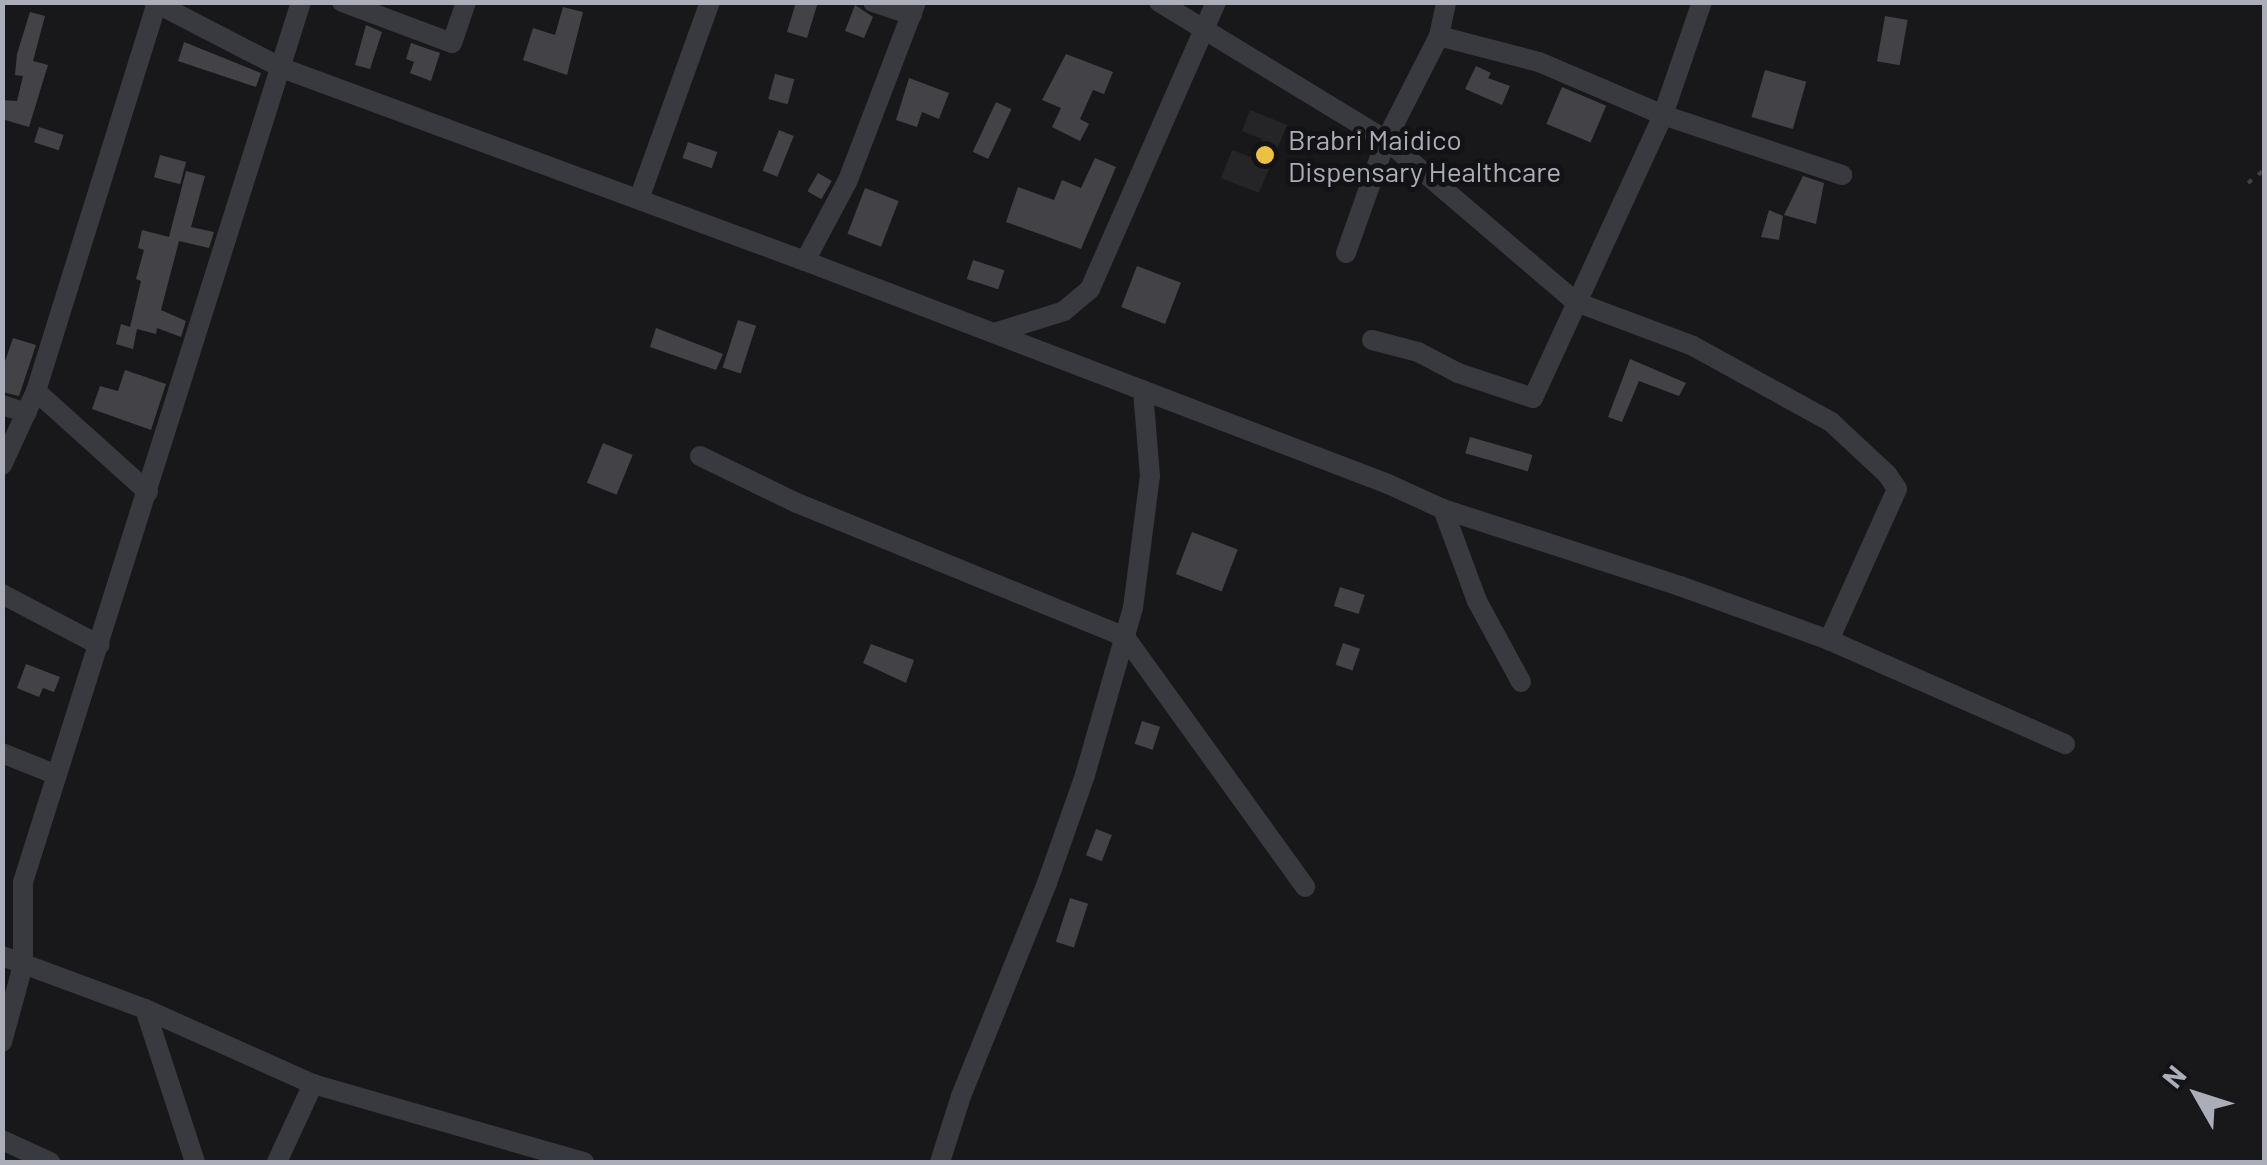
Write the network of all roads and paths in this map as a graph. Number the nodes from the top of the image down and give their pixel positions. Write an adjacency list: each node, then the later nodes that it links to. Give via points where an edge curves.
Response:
1 (301, 2): 14 (street)
2 (342, 2): 3 (street, via 452,43)
3 (466, 2)
4 (710, 2): 20 (street)
5 (873, 2): 11 (street)
6 (1159, 2): 12 (street)
7 (1216, 2): 12 (street)
8 (1446, 2): 13 (street)
9 (1702, 2): 15 (street)
10 (156, 3): 14 (street); 27 (street)
11 (914, 9): 22 (street, via 848,180)
12 (1204, 30): 16 (street); 24 (street, via 1090,289 1064,310)
13 (1438, 36): 15 (street, via 1539,62); 16 (street)
14 (282, 68): 20 (street); 32 (street)
15 (1663, 114): 18 (street); 23 (street)
16 (1386, 140): 21 (street); 23 (street)
17 (2264, 170): 19 (path)
18 (1842, 175)
19 (2248, 183)
20 (639, 199): 22 (street)
21 (1346, 253)
22 (805, 261): 24 (street)
23 (1576, 302): 25 (street, via 1533,398); 36 (street, via 1692,346 1831,422 1887,474 1897,489)
24 (994, 333): 26 (street)
25 (1372, 340)
26 (1144, 390): 33 (street); 35 (street, via 1150,476)
27 (36, 391): 29 (street); 32 (street)
28 (2, 405): 29 (street)
29 (27, 414): 31 (street)
30 (700, 456): 35 (street, via 797,503)
31 (2, 465)
32 (148, 492): 37 (street)
33 (1443, 510): 36 (street); 38 (street, via 1477,601)
34 (2, 594): 37 (street)
35 (1125, 637): 42 (street); 53 (street, via 1053,865)
36 (1830, 640): 39 (street)
37 (99, 645): 41 (street)
38 (1520, 682)
39 (2065, 744)
40 (2, 753): 41 (street)
41 (58, 774): 44 (street, via 23,882)
42 (1305, 887)
43 (2, 956): 44 (street)
44 (23, 965): 45 (street); 46 (street)
45 (145, 1010): 47 (street); 50 (street)
46 (2, 1042)
47 (313, 1084): 51 (street); 52 (street)
48 (2, 1140): 49 (street)
49 (50, 1162)
50 (195, 1162)
51 (277, 1162)
52 (584, 1162)
53 (940, 1162)

